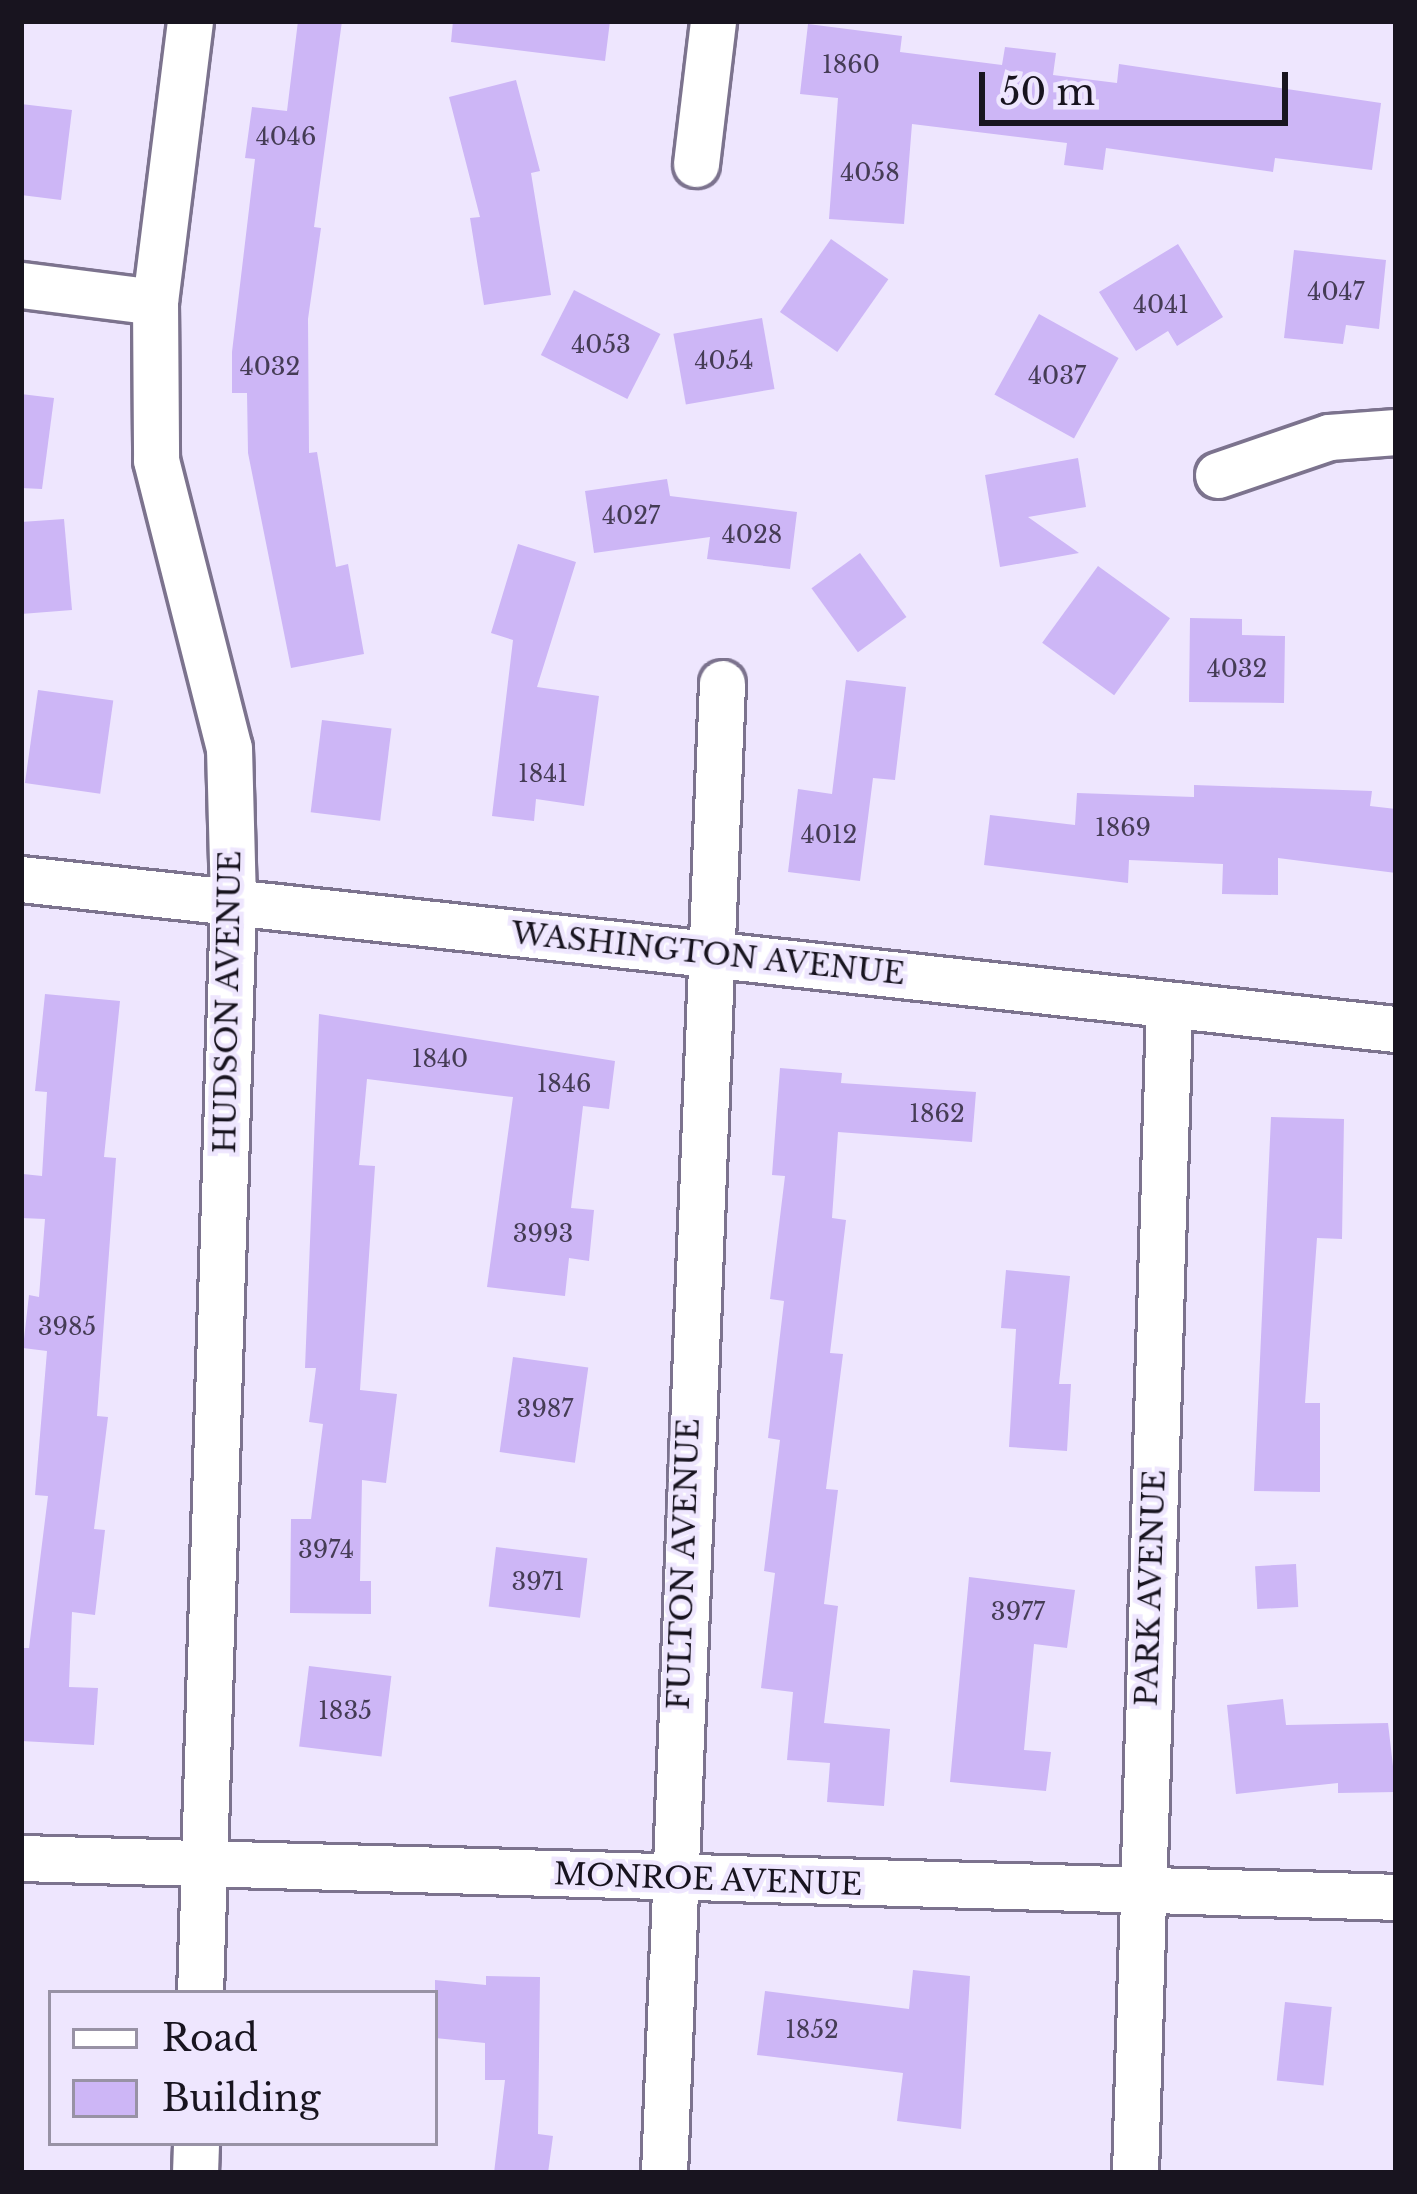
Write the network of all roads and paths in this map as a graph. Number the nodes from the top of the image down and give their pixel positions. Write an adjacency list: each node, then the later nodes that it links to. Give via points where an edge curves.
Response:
1 (190, 21): 5 (street, HUDSON AVENUE)
2 (713, 21): 3 (street)
3 (696, 164)
4 (21, 285): 5 (street)
5 (155, 302): 10 (street, HUDSON AVENUE, via 156,460 229,748)
6 (1396, 432): 7 (street, via 1329,437)
7 (1218, 475)
8 (722, 683): 11 (street, FULTON AVENUE)
9 (21, 878): 10 (street, WASHINGTON AVENUE)
10 (232, 902): 11 (street, WASHINGTON AVENUE); 15 (street, HUDSON AVENUE)
11 (706, 955): 12 (street, WASHINGTON AVENUE); 16 (street, FULTON AVENUE)
12 (1168, 1004): 13 (street, WASHINGTON AVENUE); 17 (street, PARK AVENUE)
13 (1396, 1029)
14 (21, 1858): 15 (street, MONROE AVENUE)
15 (203, 1864): 16 (street, MONROE AVENUE); 19 (street, HUDSON AVENUE)
16 (673, 1879): 17 (street, MONROE AVENUE); 20 (street, FULTON AVENUE)
17 (1142, 1892): 18 (street, MONROE AVENUE); 21 (street, PARK AVENUE)
18 (1396, 1898)
19 (200, 1990)
20 (664, 2173)
21 (1135, 2173)

